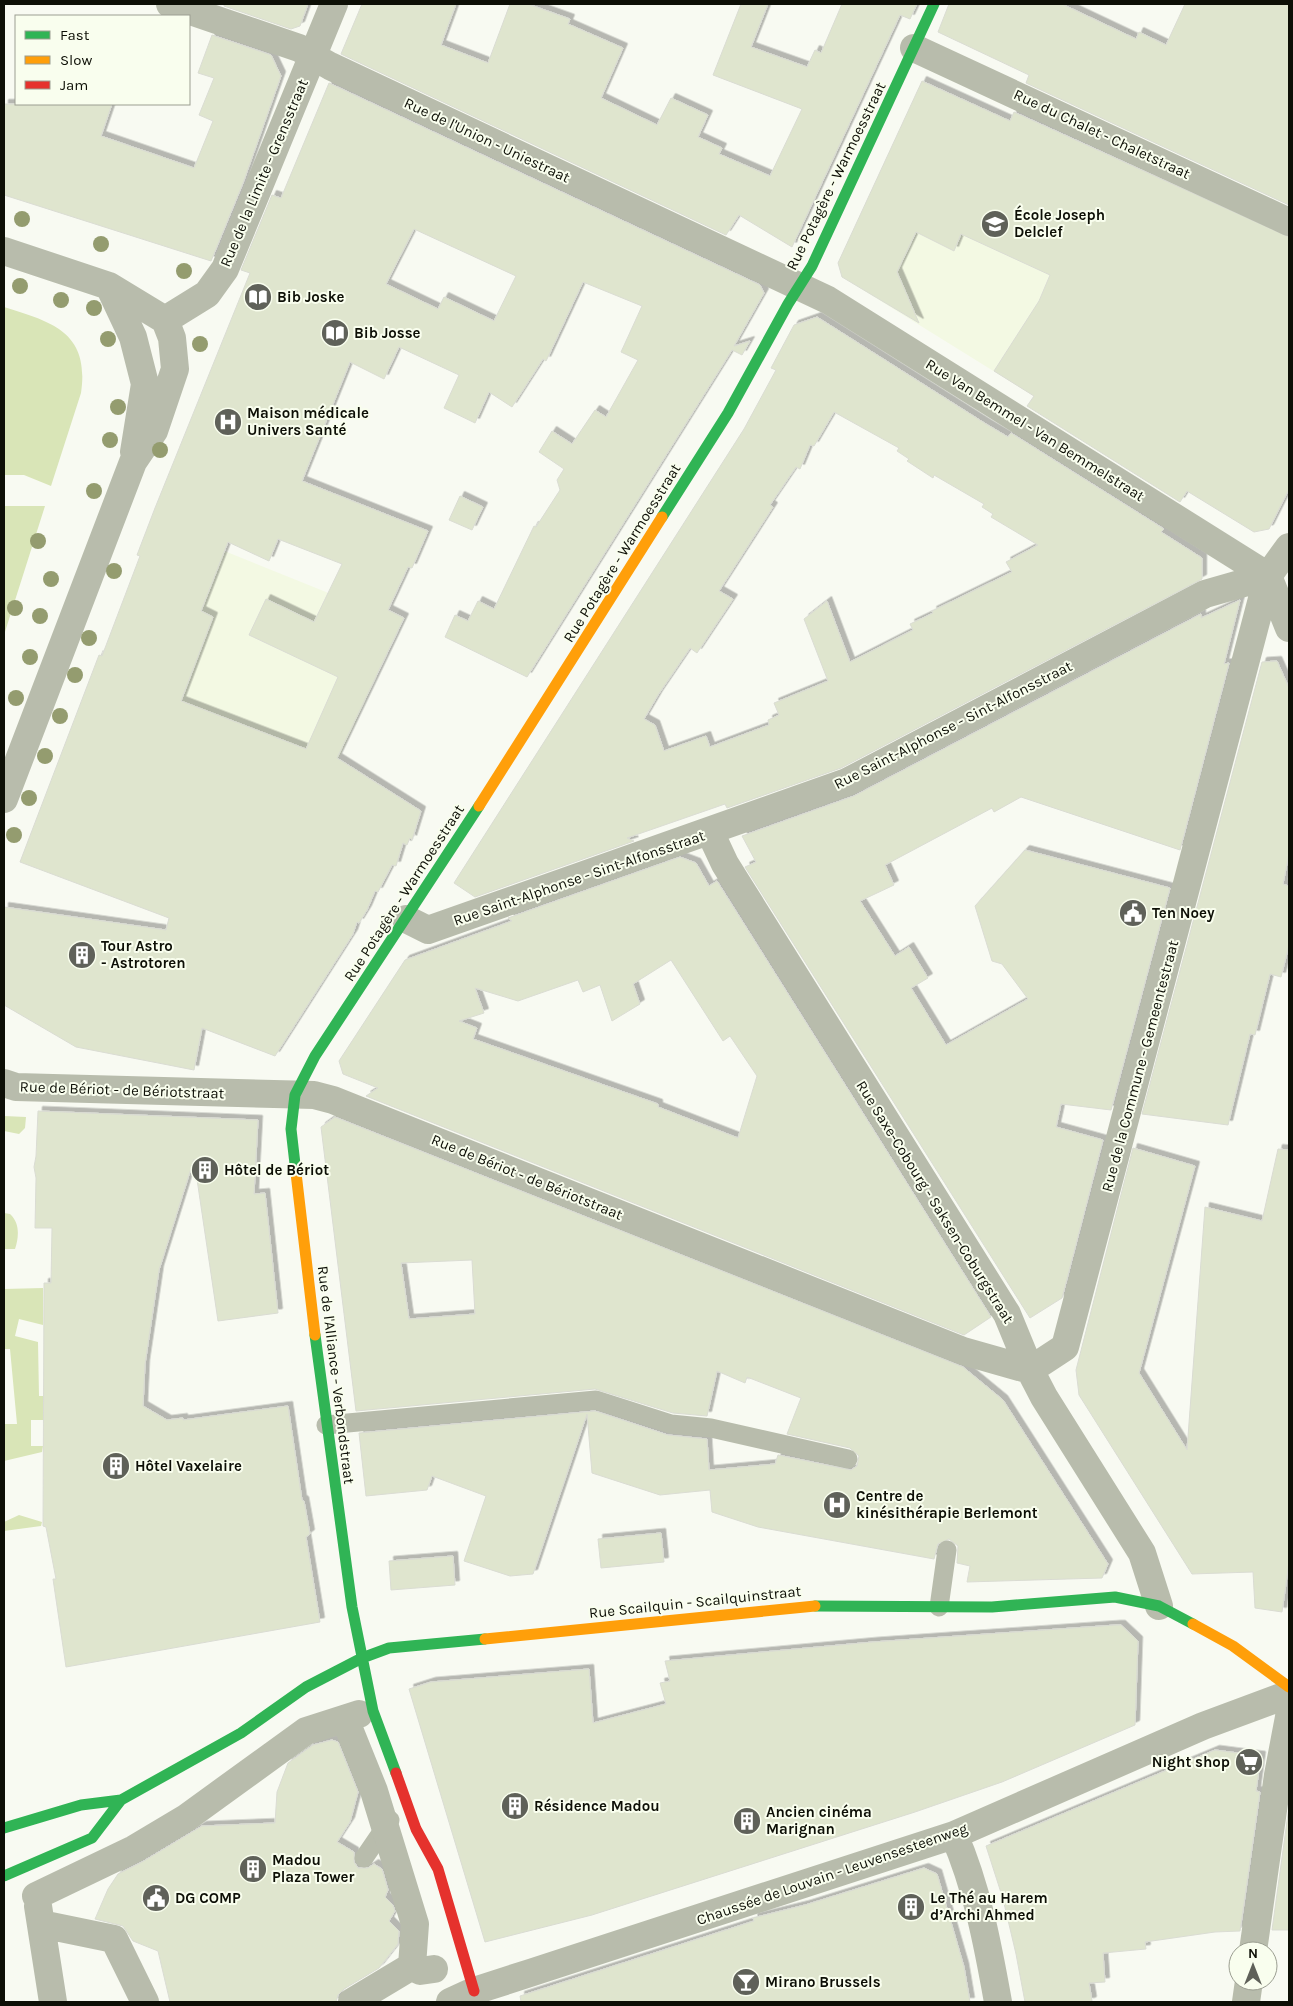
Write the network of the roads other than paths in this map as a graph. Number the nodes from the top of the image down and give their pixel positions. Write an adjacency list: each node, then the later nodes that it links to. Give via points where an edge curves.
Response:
1 (170, 4): 5 (street, Rue de l'Union - Uniestraat)
2 (334, 4): 5 (street, Rue de la Limite - Grensstraat)
3 (934, 4): 4 (street, Rue Potagère - Warmoesstraat)
4 (914, 48): 6 (street, Rue du Chalet - Chaletstraat); 9 (street, Rue Potagère - Warmoesstraat, via 812,266)
5 (313, 56): 9 (street, Rue de l'Union - Uniestraat); 10 (street, Rue de la Limite - Grensstraat, via 224,269 207,294)
6 (1289, 222)
7 (4, 251): 8 (street)
8 (109, 286): 10 (street); 11 (street, via 133,337 145,384)
9 (799, 287): 13 (street, Rue Van Bemmel - Van Bemmelstraat, via 828,300); 17 (street, Rue Potagère - Warmoesstraat, via 728,413)
10 (165, 320): 11 (street, via 172,338 175,369 154,431)
11 (133, 462): 15 (street)
12 (1289, 546): 13 (street, Rue de la Commune - Gemeentestraat)
13 (1268, 576): 14 (street); 16 (street, Rue Saint-Alphonse - Sint-Alfonsstraat, via 1205,594 848,782); 20 (street, Rue de la Commune - Gemeentestraat, via 1065,1347)
14 (1289, 628)
15 (4, 799)
16 (710, 832): 17 (street, Rue Saint-Alphonse - Sint-Alfonsstraat, via 428,930); 20 (street, Rue Saxe-Cobourg - Saksen-Coburgstraat, via 725,864 1007,1314)
17 (406, 919): 19 (street, Rue Potagère - Warmoesstraat, via 315,1056)
18 (4, 1083): 19 (street, Rue de Bériot - de Bériotstraat, via 16,1087)
19 (295, 1094): 20 (street, Rue de Bériot - de Bériotstraat, via 333,1100 963,1351); 21 (street, Rue de l'Alliance - Verbondstraat, via 291,1129)
20 (1030, 1370): 24 (street, Rue Saxe-Cobourg - Saksen-Coburgstraat, via 1142,1553)
21 (326, 1425): 22 (lane, via 596,1400 671,1424 710,1428); 26 (street, Rue de l'Alliance - Verbondstraat)
22 (848, 1459)
23 (947, 1550): 25 (lane)
24 (1159, 1606): 25 (street, Rue Scailquin - Scailquinstraat, via 1115,1597 992,1607); 27 (street, Rue Scailquin - Scailquinstraat, via 1233,1646)
25 (939, 1607): 26 (street, Rue Scailquin - Scailquinstraat, via 826,1604 389,1648)
26 (362, 1658): 30 (street, Rue de l'Alliance - Verbondstraat, via 373,1710); 31 (street, Rue Scailquin - Scailquinstraat, via 306,1687 241,1733)
27 (1289, 1687)
28 (1289, 1694): 34 (street, Chaussée de Louvain - Leuvensesteenweg, via 1203,1726)
29 (1289, 1718): 38 (street)
30 (405, 1799): 32 (lane); 39 (street, Rue de l'Alliance - Verbondstraat, via 416,1829 438,1869)
31 (121, 1800): 33 (street, Rue Scailquin - Scailquinstraat, via 81,1805); 36 (street, Rue Scailquin - Scailquinstraat, via 92,1838)
32 (385, 1827): 35 (lane); 37 (street, via 352,1716 306,1731 177,1823 134,1849 35,1887); 42 (street, via 415,1924 422,1975)
33 (4, 1828)
34 (954, 1835): 39 (street, Chaussée de Louvain - Leuvensesteenweg); 43 (street, via 964,1859)
35 (364, 1858)
36 (4, 1876)
37 (41, 1924): 40 (street); 41 (street, via 114,1939)
38 (1254, 1941)
39 (462, 1997)
40 (53, 2002)
41 (145, 2002)
42 (352, 2002)
43 (998, 2002)

